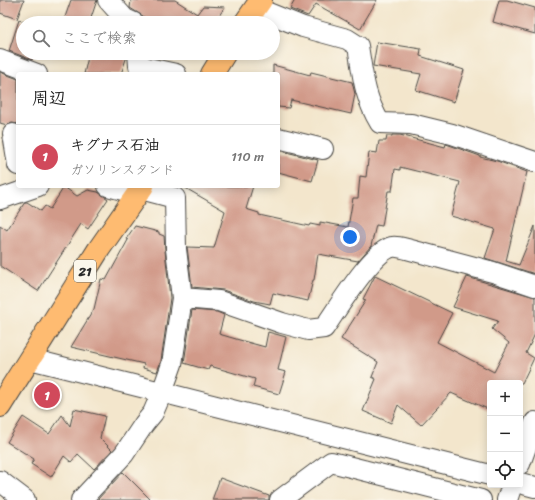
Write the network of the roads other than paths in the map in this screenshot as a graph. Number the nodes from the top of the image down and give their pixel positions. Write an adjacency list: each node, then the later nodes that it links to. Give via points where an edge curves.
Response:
1 (108, 0): 3 (street)
2 (254, 10): 4 (street)
3 (122, 16)
4 (272, 16)
5 (280, 19): 16 (street, via 347,39 358,46 364,88 380,123 411,124 452,134)
6 (0, 60): 9 (street)
7 (139, 60): 10 (street, via 139,66)
8 (221, 60): 11 (main road)
9 (32, 72)
10 (167, 72)
11 (213, 72)
12 (13, 134): 15 (street)
13 (280, 138): 14 (street)
14 (323, 149)
15 (16, 153)
16 (535, 162)
17 (27, 188): 21 (street)
18 (124, 188): 19 (street)
19 (141, 190): 20 (street); 24 (main road, 21, via 99,249)
20 (176, 192): 23 (street, via 176,249)
21 (0, 200)
22 (535, 286): 23 (street, via 493,272 393,246 383,251 365,269 324,328 308,330 219,301)
23 (182, 298): 25 (street, via 172,364)
24 (30, 359): 25 (street); 26 (main road, 21)
25 (162, 392): 29 (street); 35 (street, via 154,413 124,454)
26 (0, 406)
27 (535, 422): 28 (street)
28 (523, 456)
29 (487, 474)
30 (0, 481): 34 (street)
31 (523, 484): 32 (street)
32 (535, 487)
33 (511, 488): 38 (street)
34 (25, 500)
35 (81, 500)
36 (280, 500): 37 (street, via 331,462)
37 (481, 500)
38 (507, 500)

